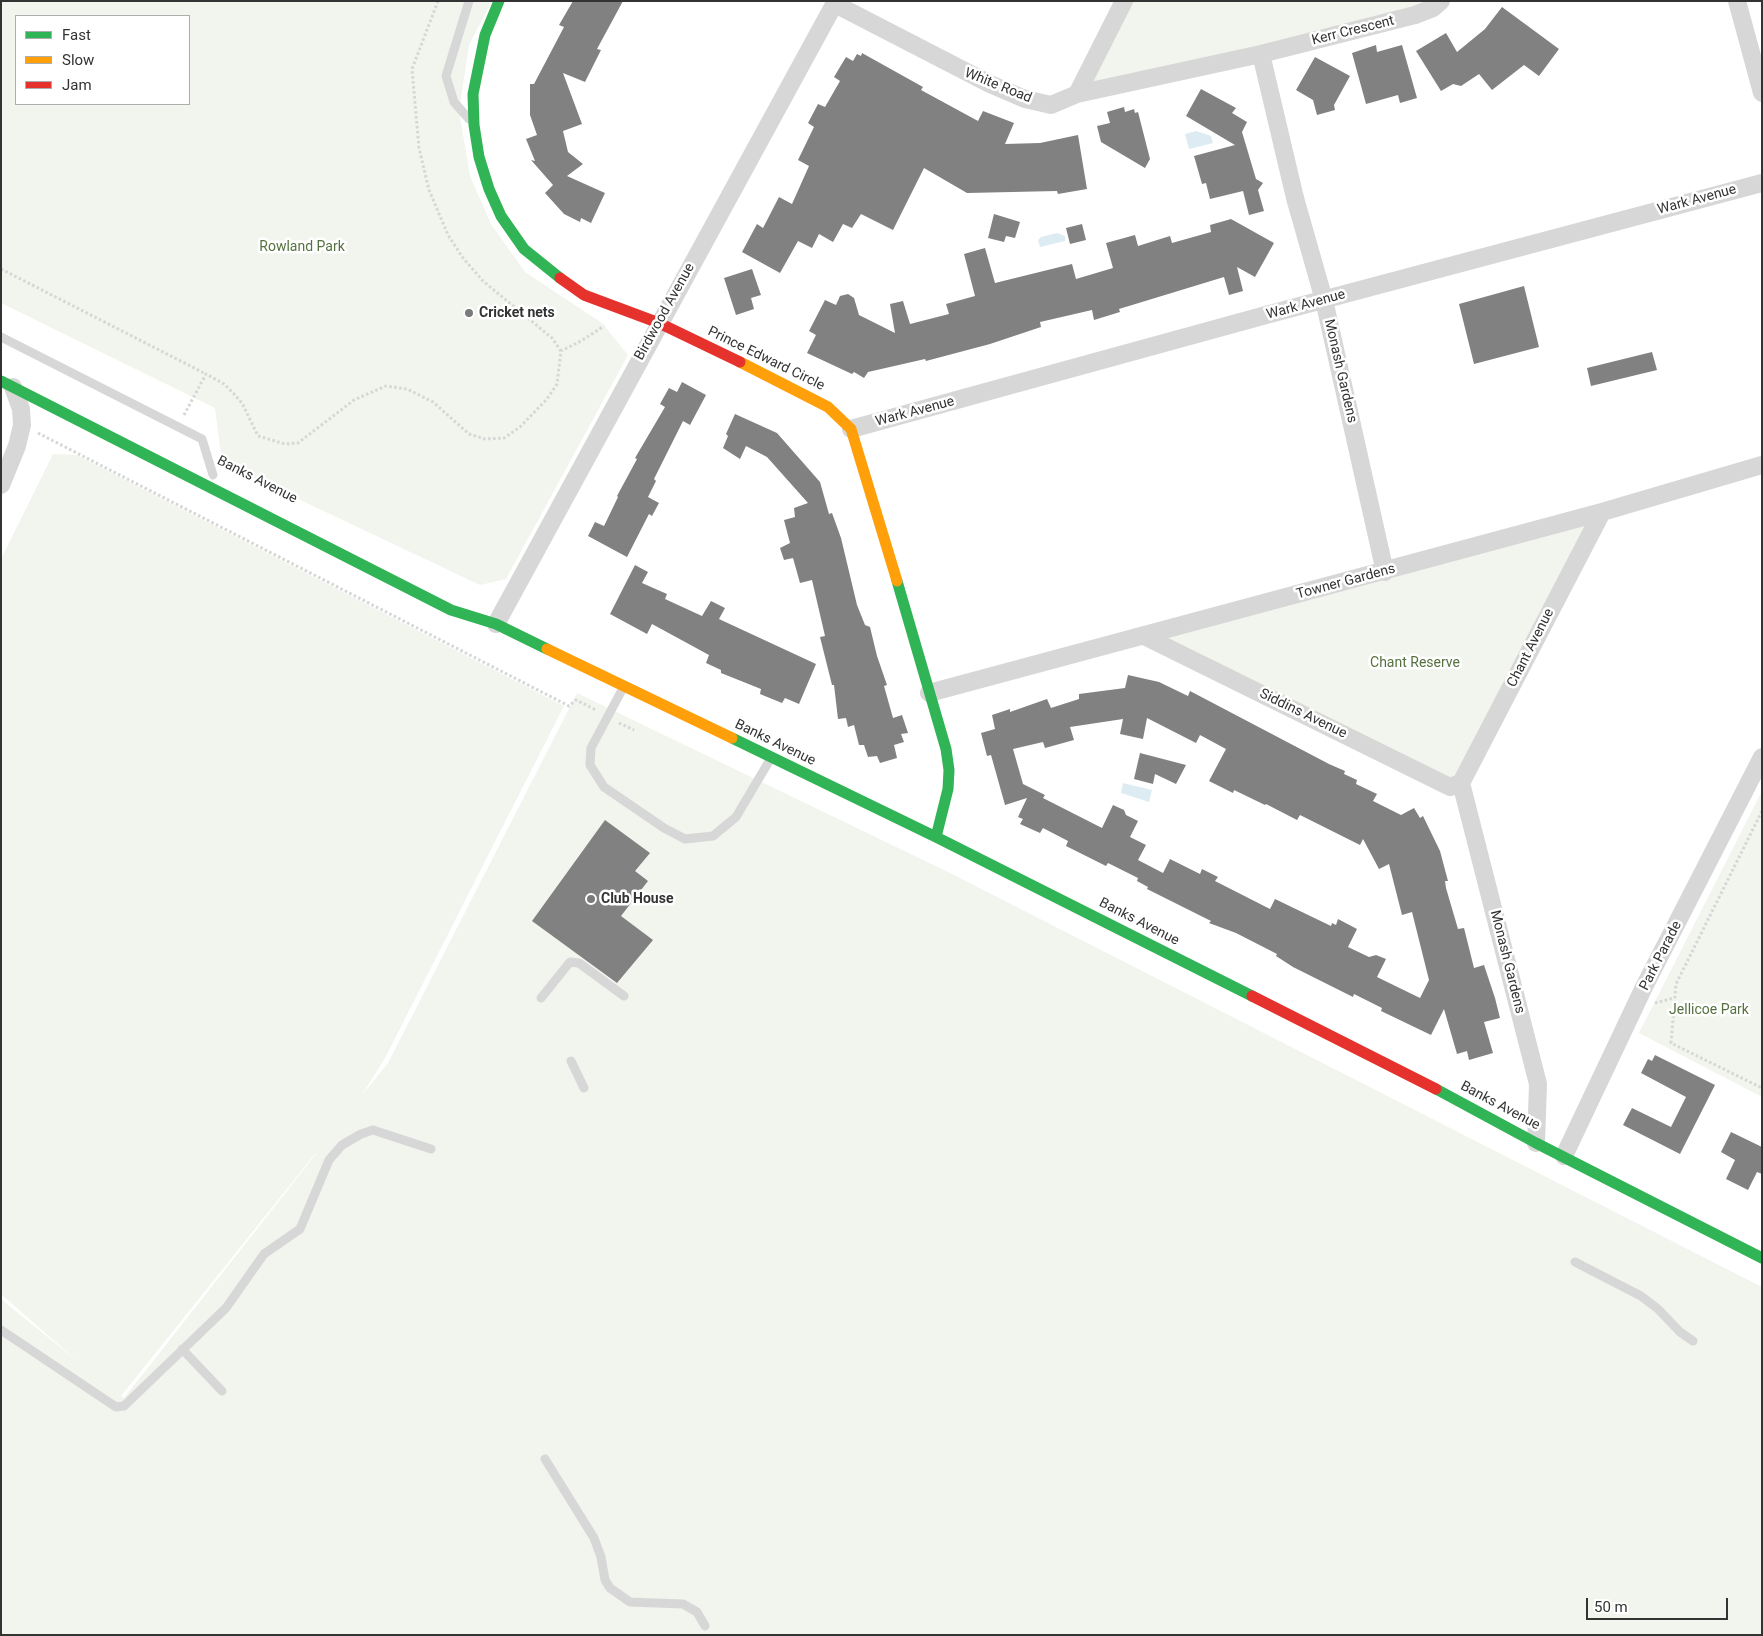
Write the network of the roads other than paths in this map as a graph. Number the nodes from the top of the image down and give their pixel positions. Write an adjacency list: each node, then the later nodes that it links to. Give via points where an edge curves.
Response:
1 (469, 1): 10 (lane, via 446,76 454,102)
2 (499, 1): 10 (street, Prince Edward Circle, via 484,35 477,66 473,94)
3 (1124, 1): 9 (street)
4 (1441, 1): 7 (street, Kerr Crescent, via 1415,16)
5 (1737, 1): 8 (street)
6 (836, 3): 9 (street, White Road, via 940,60 1025,99 1051,105); 13 (street, Birdwood Avenue)
7 (1261, 54): 9 (street, White Road); 12 (street, Monash Gardens)
8 (1762, 93)
9 (1077, 94)
10 (474, 124): 13 (street, Prince Edward Circle, via 479,157 490,189 501,216 524,249 563,282 584,294)
11 (1762, 183): 12 (street, Wark Avenue)
12 (1324, 300): 17 (street, Wark Avenue); 24 (street, Monash Gardens)
13 (659, 323): 17 (street, Prince Edward Circle, via 807,396 834,412); 26 (street, Birdwood Avenue)
14 (1, 336): 22 (lane, via 202,439)
15 (1, 369): 18 (street)
16 (7, 384): 21 (street, via 21,409 22,426); 26 (street, Banks Avenue, via 451,610)
17 (851, 429): 29 (street, Prince Edward Circle)
18 (160, 448)
19 (1762, 465): 23 (street, Towner Gardens)
20 (196, 466): 22 (street, Banks Avenue)
21 (5, 477)
22 (218, 477)
23 (1602, 512): 24 (street, Towner Gardens); 32 (street, Chant Avenue)
24 (1385, 572): 27 (street, Towner Gardens)
25 (461, 599): 26 (street, Banks Avenue)
26 (496, 624): 28 (street, Banks Avenue)
27 (1144, 636): 29 (street, Towner Gardens); 32 (street, Siddins Avenue, via 1450,787)
28 (624, 686): 31 (street, Banks Avenue); 31 (lane, via 591,748 590,765 604,787 685,839 713,836 736,817)
29 (929, 693): 33 (street, Prince Edward Circle, via 949,770 945,806)
30 (1762, 757): 40 (street, Park Parade, via 1644,987)
31 (772, 758): 33 (street, Banks Avenue)
32 (1461, 783): 38 (street, Monash Gardens, via 1538,1084)
33 (936, 837): 38 (street, Banks Avenue, via 1411,1075)
34 (624, 996): 35 (lane, via 579,963 570,962)
35 (541, 998)
36 (571, 1061): 37 (lane)
37 (584, 1088)
38 (1536, 1143): 40 (street, Banks Avenue)
39 (431, 1149): 45 (lane, via 373,1130 342,1145 329,1160 300,1229 264,1254 226,1308)
40 (1564, 1156): 41 (street, Banks Avenue)
41 (1762, 1258)
42 (1575, 1262): 44 (lane, via 1641,1296)
43 (1, 1330): 45 (lane, via 116,1407 124,1406)
44 (1693, 1341)
45 (182, 1349): 46 (lane)
46 (222, 1391)
47 (545, 1459): 48 (lane, via 594,1538 610,1588 630,1602 683,1604 697,1612)
48 (705, 1626)

